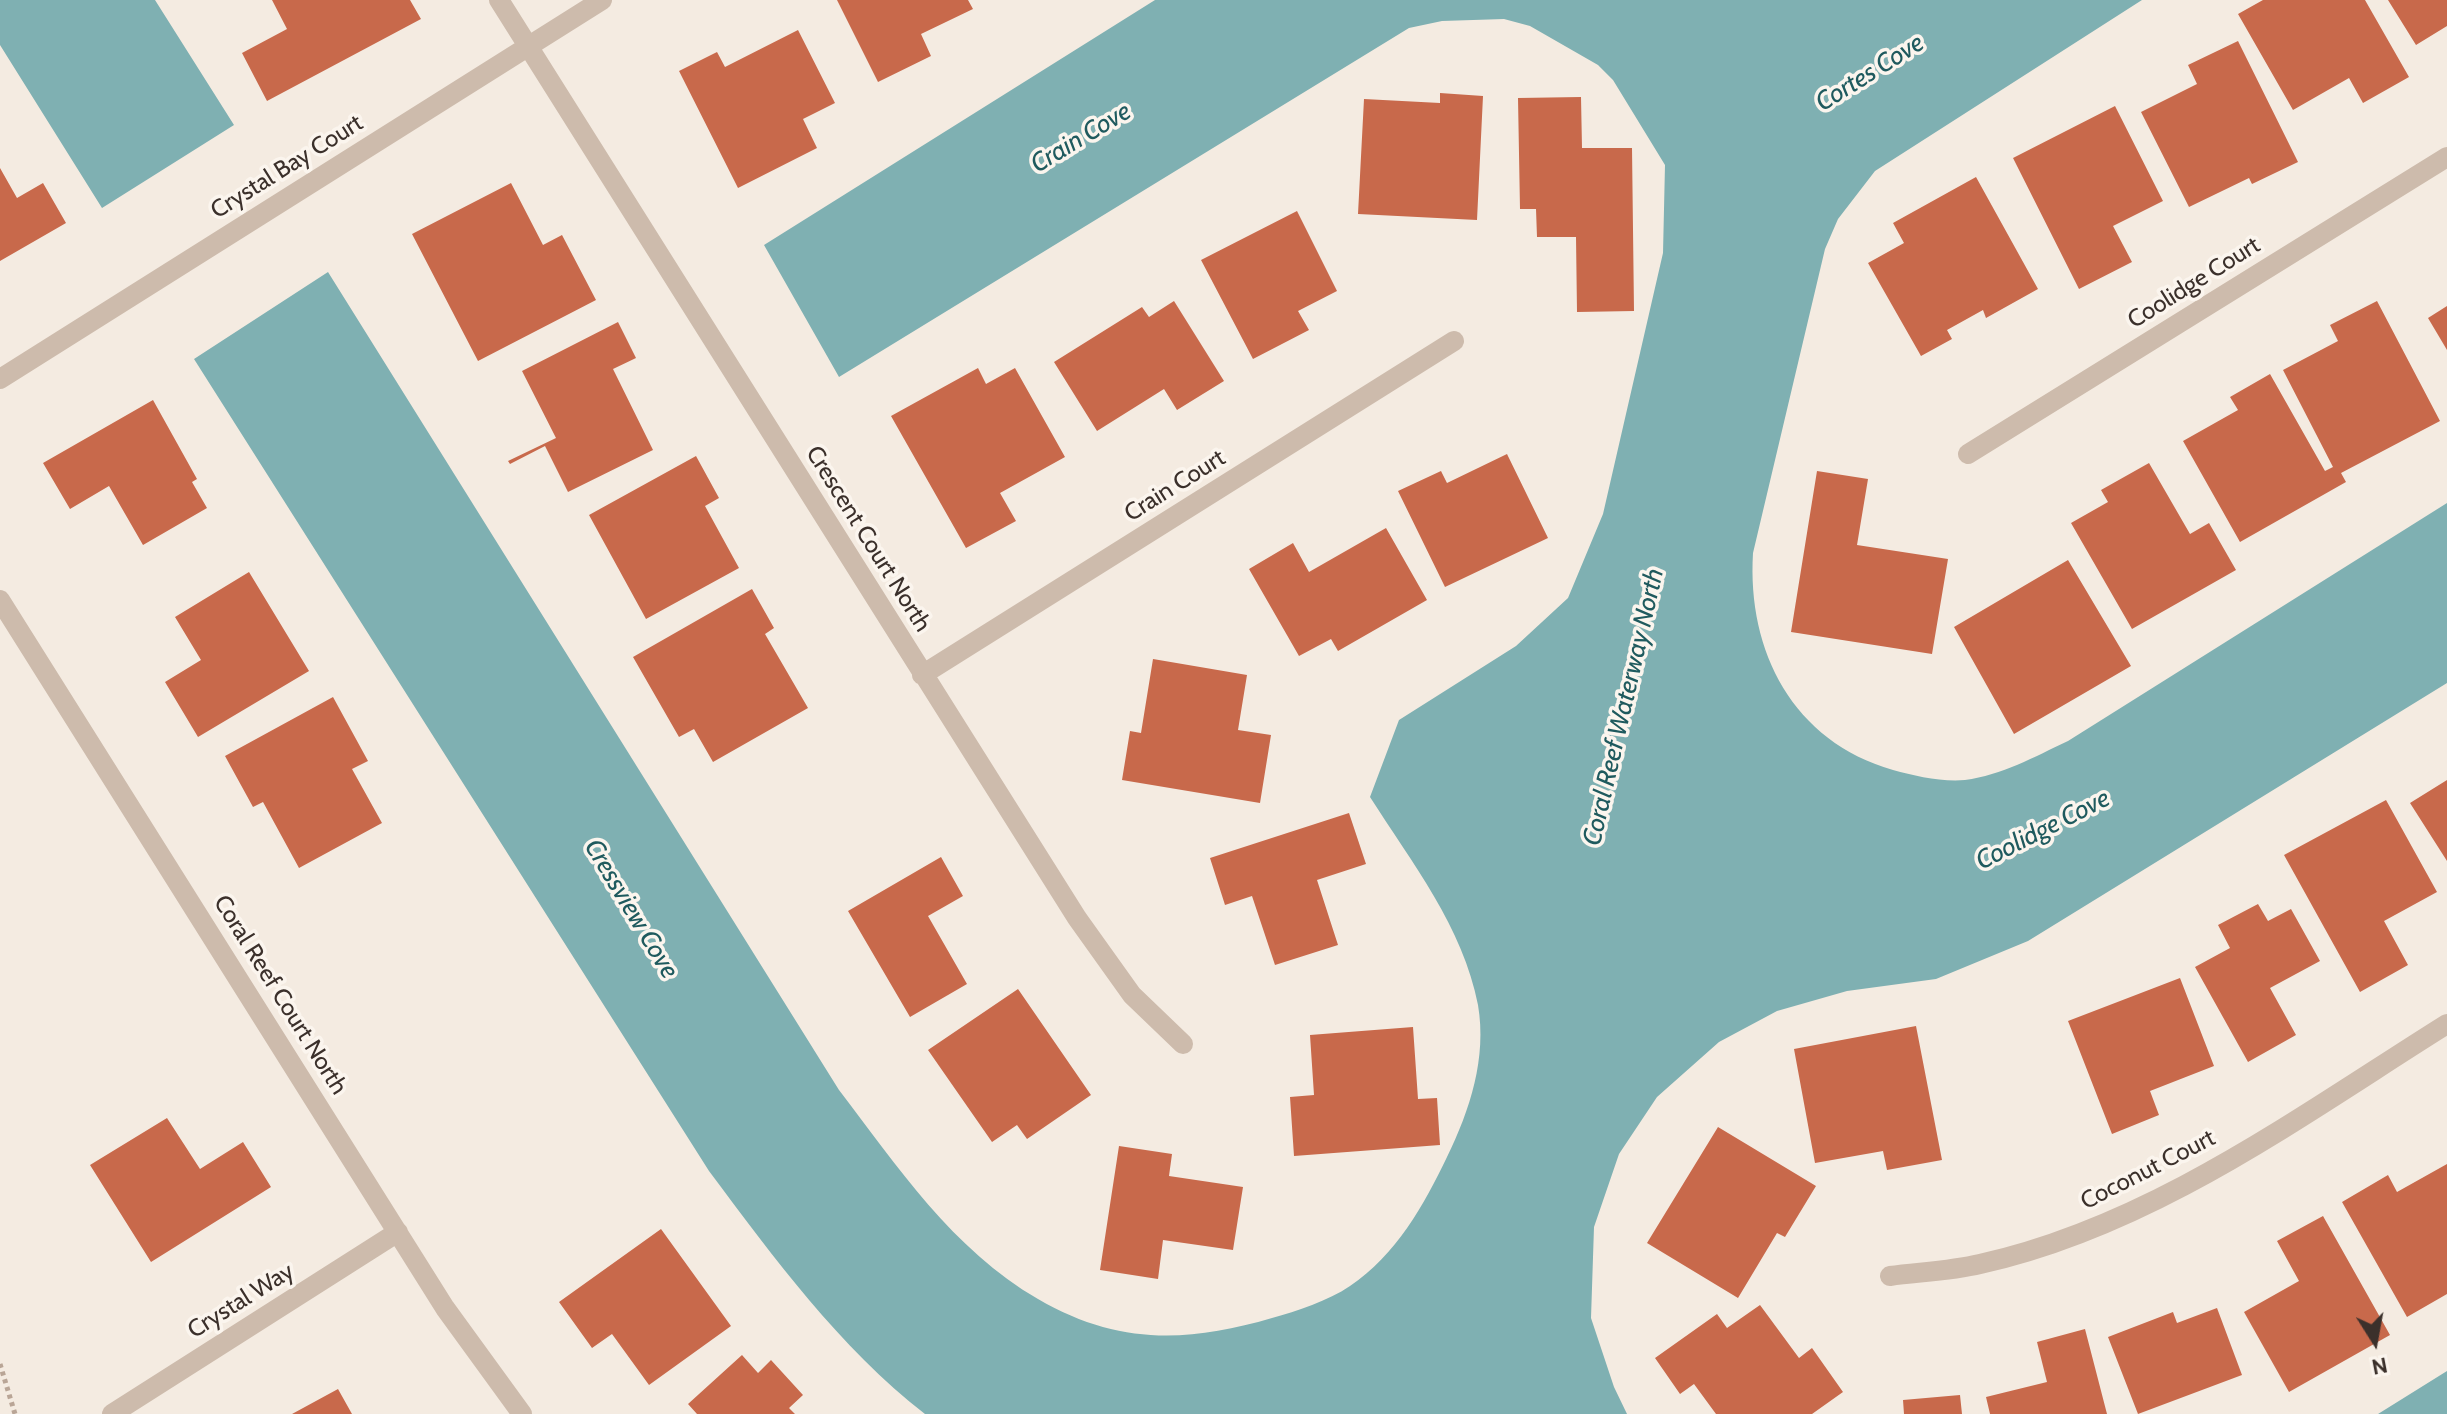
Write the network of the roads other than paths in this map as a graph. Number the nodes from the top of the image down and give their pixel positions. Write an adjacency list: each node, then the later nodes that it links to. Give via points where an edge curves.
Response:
1 (499, 0): 3 (street, Crescent Court North)
2 (602, 0): 3 (street, Crystal Bay Court)
3 (528, 46): 6 (street, Crystal Bay Court); 9 (street, Crescent Court North)
4 (2447, 157): 7 (street, Coolidge Court)
5 (1454, 341): 9 (street, Crain Court)
6 (0, 379)
7 (1968, 454)
8 (0, 600): 12 (street, Coral Reef Court North)
9 (922, 675): 11 (street, Crescent Court North, via 1093,941 1132,995)
10 (2447, 1024): 13 (street, Coconut Court, via 2187,1186 2077,1234 1994,1260)
11 (1183, 1044)
12 (398, 1232): 14 (street, Crystal Way); 15 (street, Coral Reef Court North)
13 (1890, 1276)
14 (112, 1414)
15 (522, 1414)

